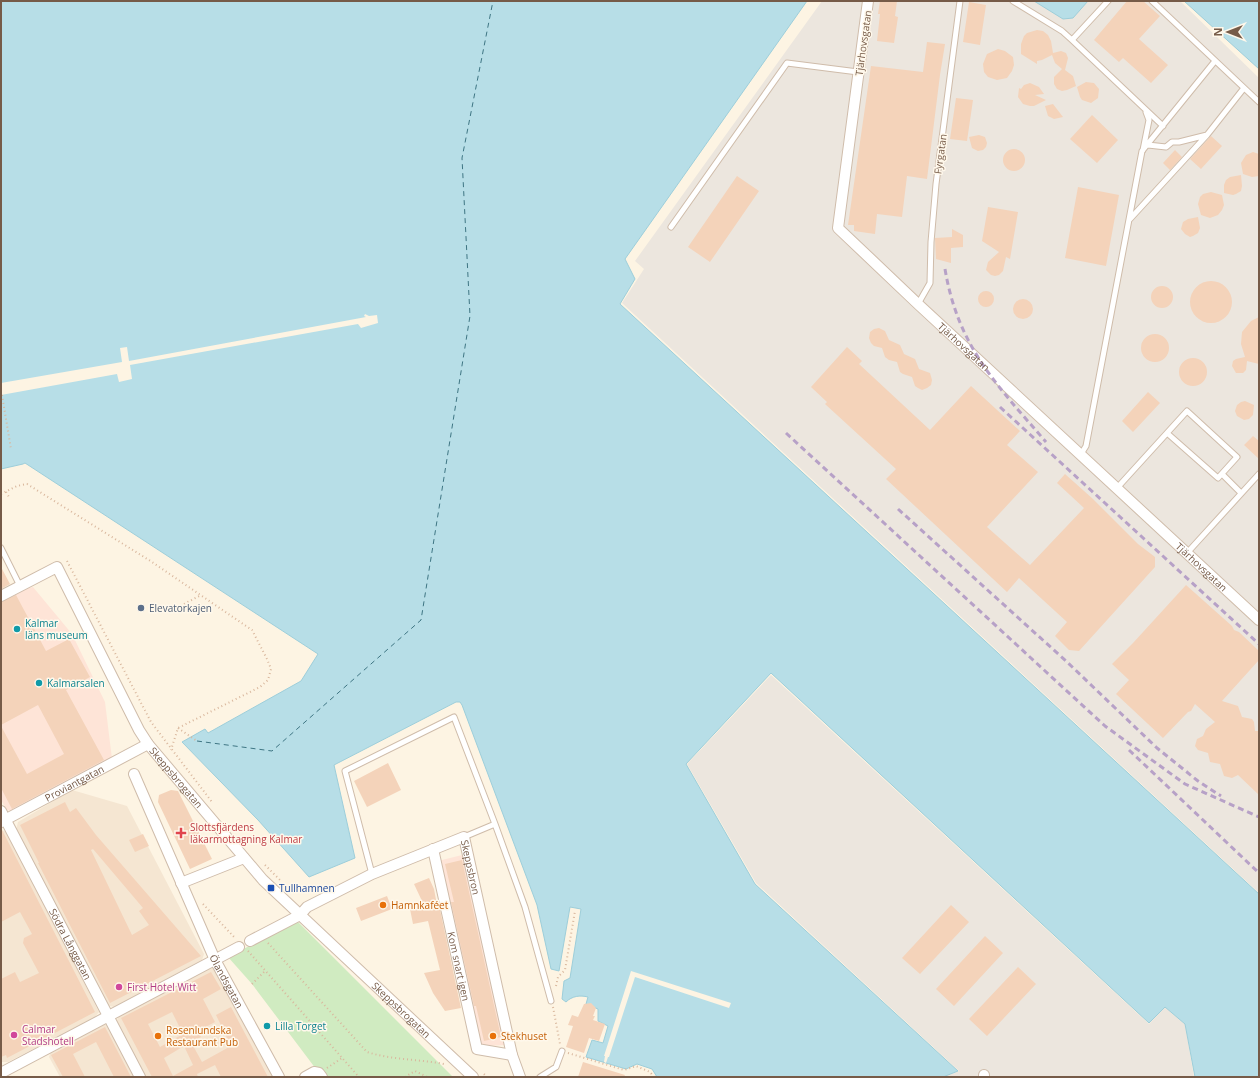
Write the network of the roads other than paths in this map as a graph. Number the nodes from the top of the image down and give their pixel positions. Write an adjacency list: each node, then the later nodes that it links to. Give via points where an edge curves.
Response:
1 (868, 1): 8 (street, Tjärhovsgatan)
2 (960, 1): 18 (lane, Fyrgatan, via 936,184 930,283)
3 (1013, 1): 6 (lane)
4 (1108, 1): 6 (lane)
5 (1152, 1): 7 (lane)
6 (1072, 40): 11 (lane)
7 (1216, 61): 9 (lane); 12 (lane)
8 (858, 72): 17 (lane, via 787,63); 18 (street, Tjärhovsgatan, via 838,228)
9 (1244, 88): 10 (lane); 13 (lane)
10 (1259, 102)
11 (1145, 110): 12 (lane); 15 (lane, via 1149,120)
12 (1163, 126): 14 (lane)
13 (1207, 135): 14 (lane, via 1172,142 1166,147); 16 (lane)
14 (1148, 145): 15 (lane)
15 (1142, 151): 16 (lane)
16 (1129, 220): 20 (lane, via 1087,440)
17 (671, 227)
18 (918, 304): 20 (street, Tjärhovsgatan)
19 (1167, 433): 21 (lane, via 1218,478); 21 (lane, via 1187,412 1237,457); 23 (lane)
20 (1081, 454): 23 (street, Tjärhovsgatan)
21 (1222, 474): 24 (lane)
22 (1259, 474): 24 (lane)
23 (1117, 488): 26 (street, Tjärhovsgatan)
24 (1242, 493): 26 (lane)
25 (1, 548): 27 (lane)
26 (1187, 553): 29 (street, Tjärhovsgatan)
27 (20, 586): 28 (street); 30 (street, Skeppsbrogatan, via 57,567)
28 (1, 596)
29 (1259, 620)
30 (148, 744): 32 (street, Proviantgatan); 36 (street, Skeppsbrogatan)
31 (134, 774): 38 (street, Ölandsgatan)
32 (2, 818): 42 (street, Södra Långgatan)
33 (495, 824): 34 (lane); 37 (lane, via 454,716 345,771); 41 (lane, via 526,907)
34 (464, 837): 35 (street, Skeppsbron); 44 (street, Skeppsbron)
35 (433, 849): 37 (street, Skeppsbron); 44 (street, Kom snart igen, via 477,1049)
36 (244, 858): 38 (street); 39 (street, Skeppsbrogatan)
37 (372, 874): 39 (street, Skeppsbron, via 307,906)
38 (181, 883): 40 (street, Ölandsgatan)
39 (300, 915): 40 (street, Skeppsbron); 48 (street, Skeppsbrogatan)
40 (215, 960): 42 (street, Skeppsbron); 47 (street, Ölandsgatan)
41 (551, 1001)
42 (108, 1016): 45 (street, Skeppsbron); 46 (street, Södra Långgatan)
43 (562, 1052): 50 (lane, via 556,1067)
44 (512, 1055): 49 (street, Skeppsbron)
45 (1, 1073)
46 (140, 1077)
47 (279, 1077)
48 (473, 1077)
49 (520, 1077)
50 (540, 1077)

